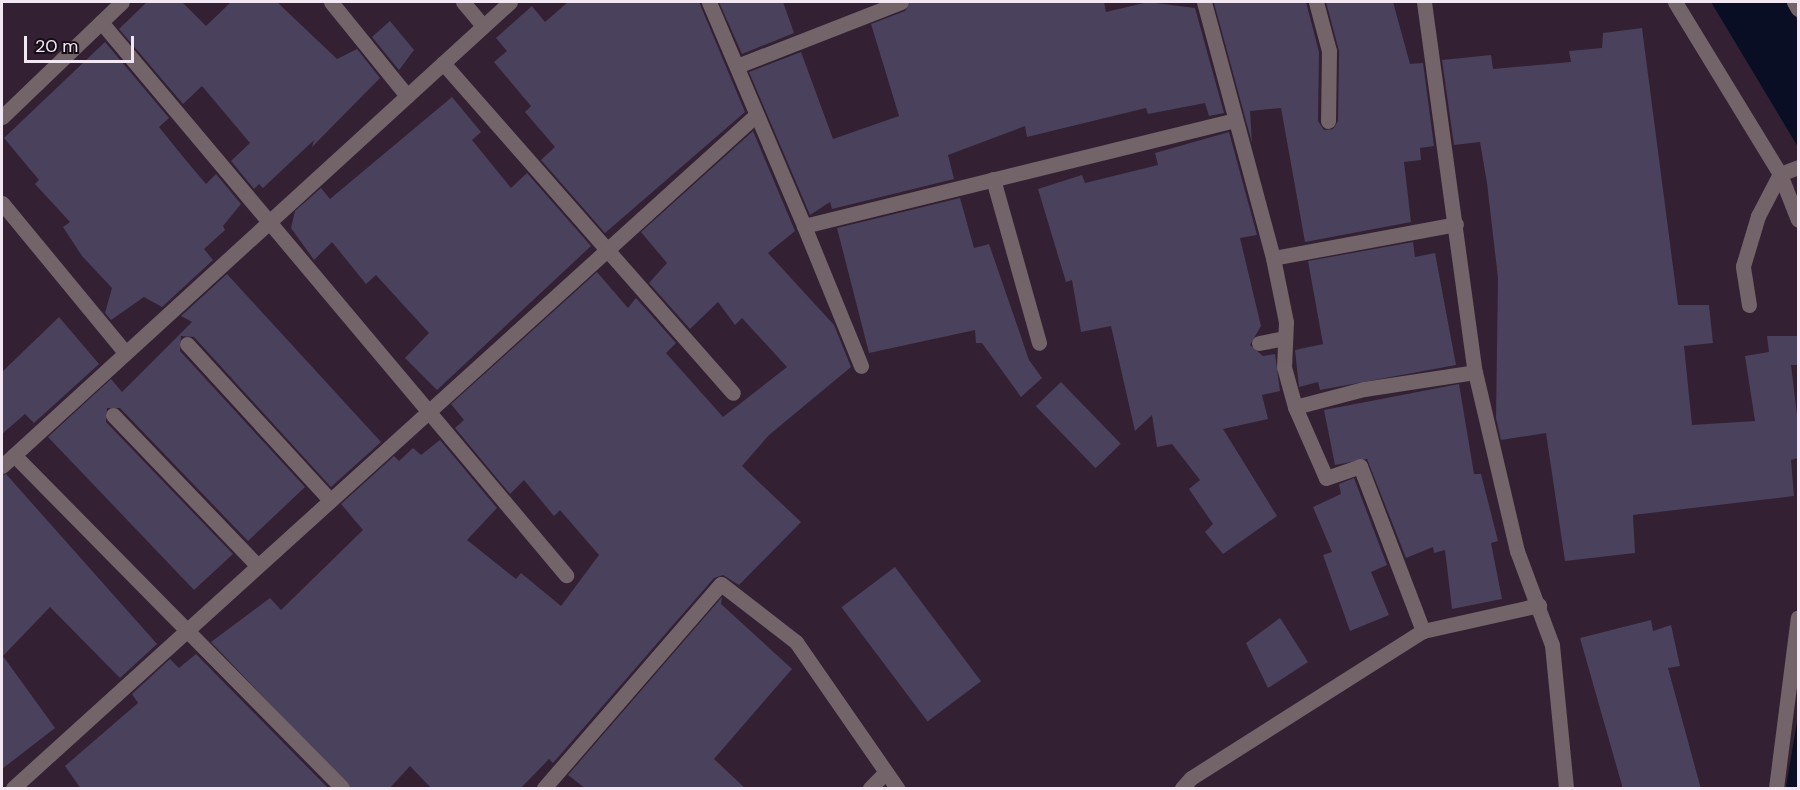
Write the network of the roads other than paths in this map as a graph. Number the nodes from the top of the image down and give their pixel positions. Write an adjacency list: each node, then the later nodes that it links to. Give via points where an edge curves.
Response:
1 (122, 2): 13 (street)
2 (331, 2): 17 (street)
3 (463, 2): 14 (street)
4 (510, 2): 14 (street)
5 (709, 2): 16 (street)
6 (901, 2): 16 (street)
7 (1204, 2): 20 (street)
8 (1316, 2): 21 (street, via 1329,51)
9 (1424, 2): 28 (street)
10 (1675, 2): 23 (street)
11 (1794, 2): 12 (street)
12 (1798, 9)
13 (101, 22): 19 (street); 27 (street)
14 (482, 25): 15 (street)
15 (443, 63): 17 (street); 30 (street)
16 (737, 66): 18 (street)
17 (407, 96): 27 (street)
18 (755, 116): 29 (street); 30 (street)
19 (2, 117)
20 (1235, 120): 24 (street); 31 (street)
21 (1328, 121)
22 (1798, 167): 23 (street)
23 (1780, 174): 26 (street); 32 (street, via 1758,216 1743,266)
24 (993, 179): 29 (street); 35 (street)
25 (2, 203): 37 (street)
26 (1798, 220)
27 (269, 221): 37 (street); 42 (street)
28 (1456, 224): 31 (street); 39 (street)
29 (804, 226): 38 (street)
30 (605, 250): 40 (street); 42 (street)
31 (1273, 258): 33 (street)
32 (1749, 305)
33 (1285, 338): 34 (street); 41 (street, via 1284,368)
34 (1259, 342)
35 (1039, 343)
36 (187, 344): 46 (street)
37 (123, 350): 44 (street)
38 (861, 366)
39 (1475, 372): 41 (street, via 1364,389); 49 (street, via 1517,551)
40 (733, 393)
41 (1295, 406): 52 (street, via 1326,478 1360,466)
42 (428, 410): 46 (street); 48 (street)
43 (113, 415): 47 (street)
44 (14, 455): 45 (street); 51 (street)
45 (2, 466)
46 (330, 500): 47 (street)
47 (258, 565): 51 (street)
48 (566, 575)
49 (1539, 606): 52 (street); 60 (street, via 1552,645)
50 (1798, 617): 61 (street)
51 (186, 630): 54 (street); 55 (street)
52 (1423, 631): 59 (street, via 1191,778)
53 (884, 774): 56 (street, via 796,642 721,584); 57 (street); 58 (street)
54 (13, 789)
55 (342, 789)
56 (544, 789)
57 (870, 789)
58 (897, 789)
59 (1182, 789)
60 (1566, 789)
61 (1776, 789)

